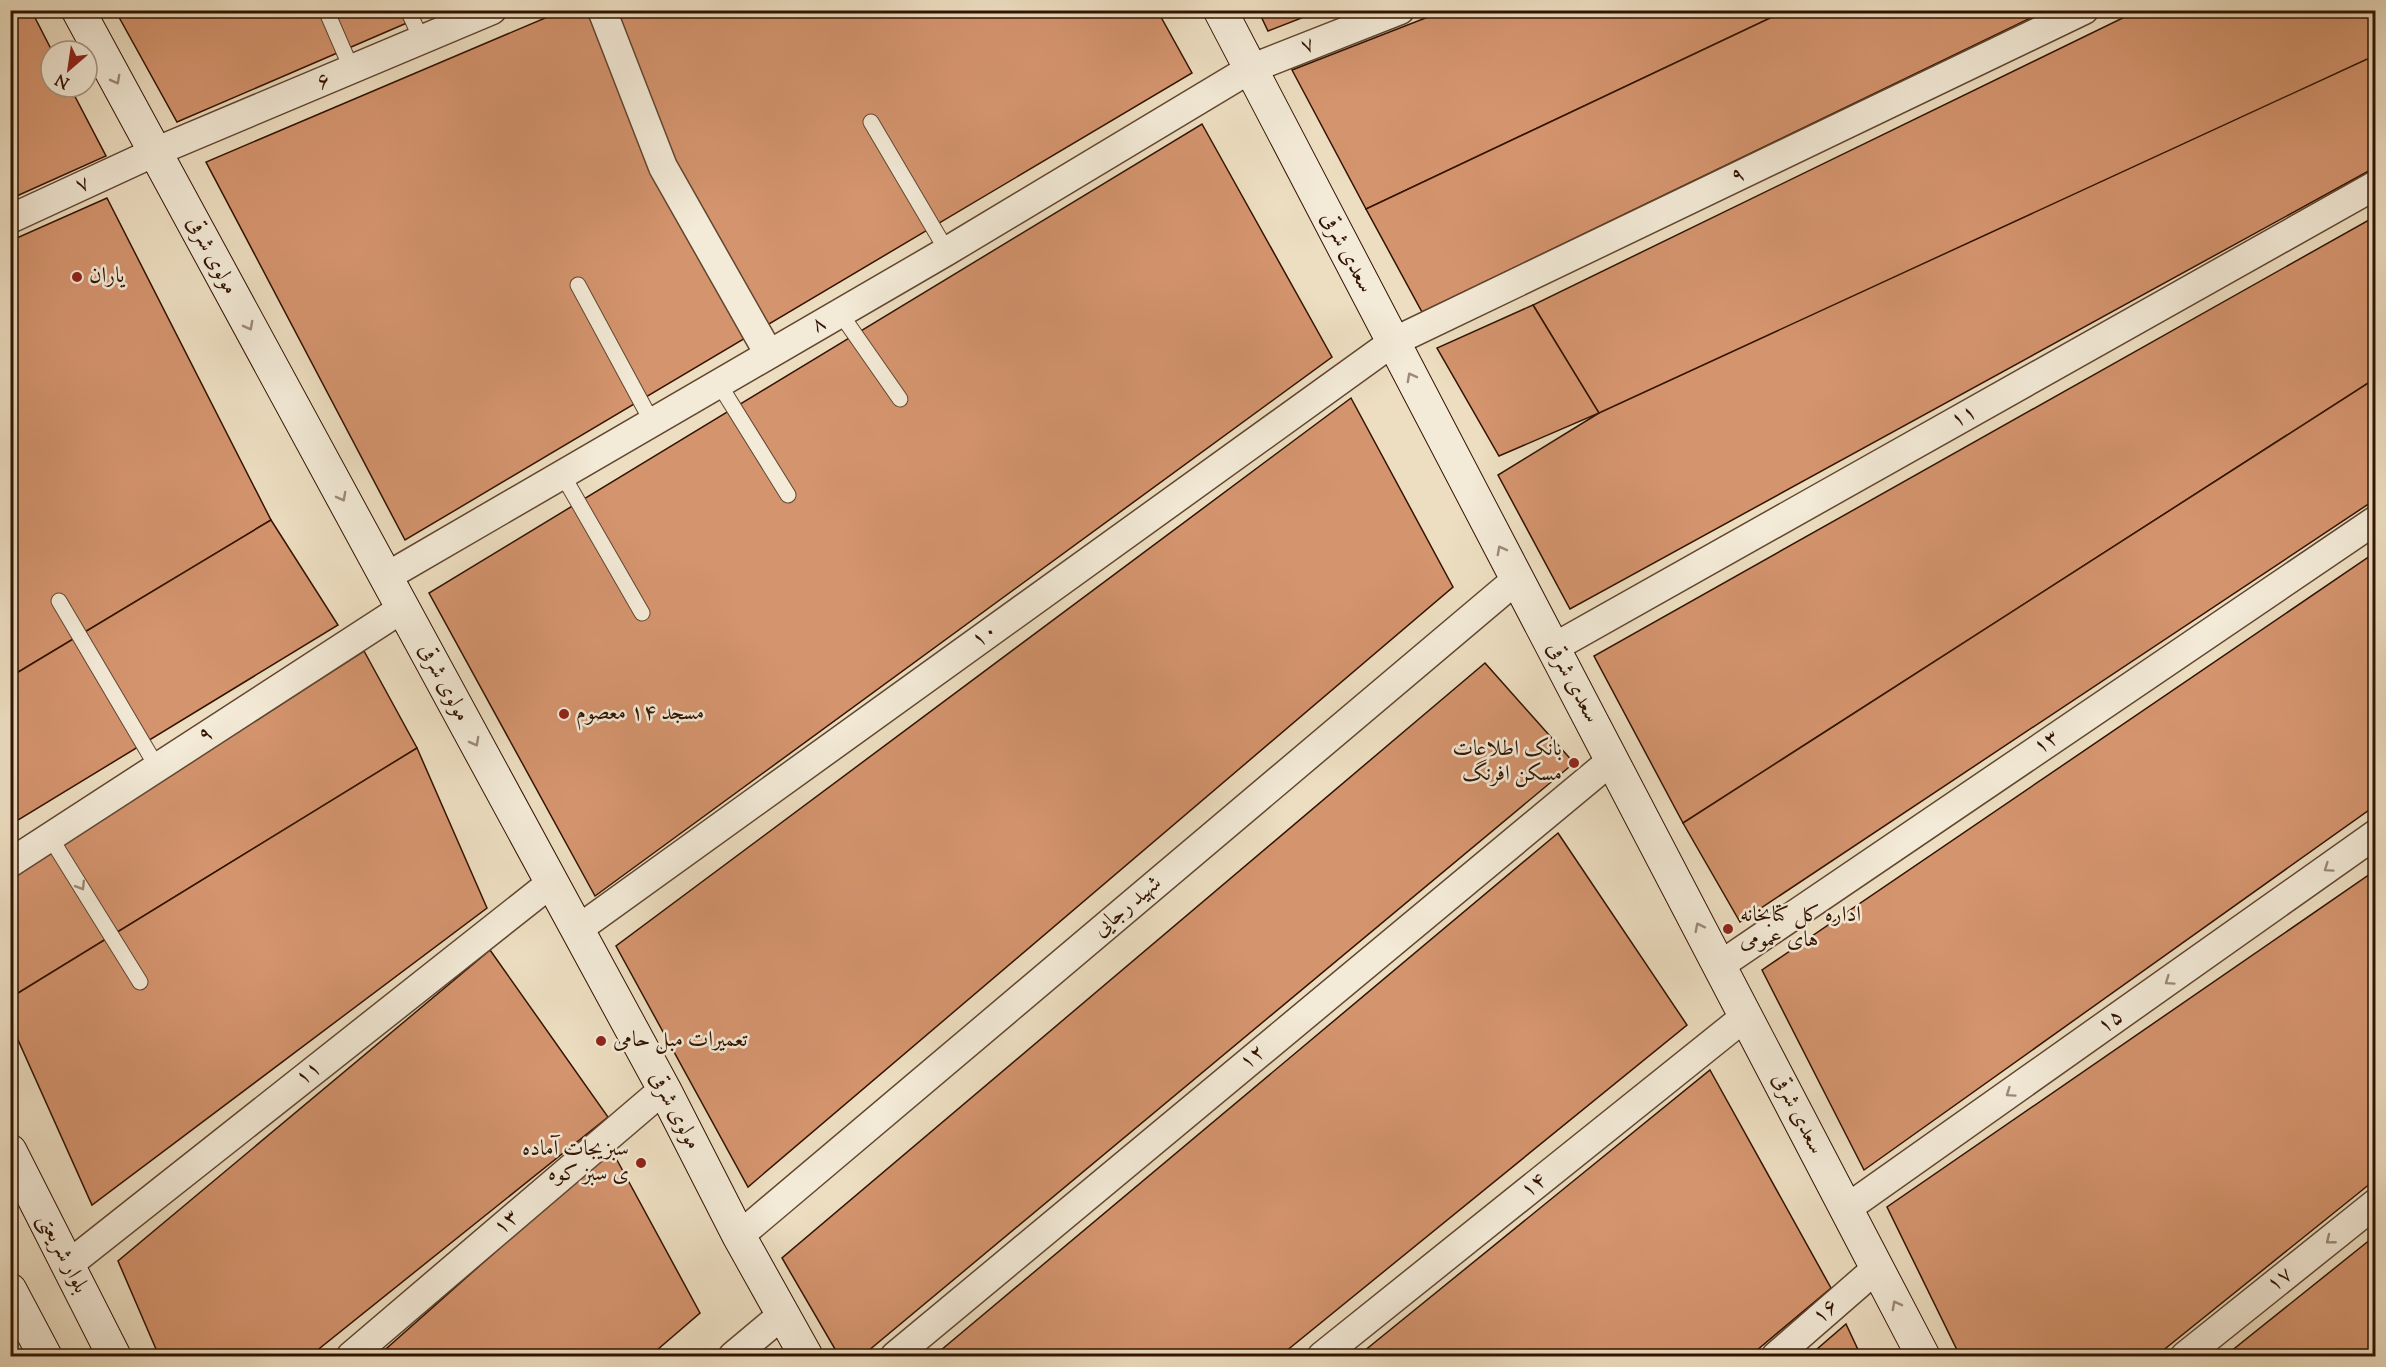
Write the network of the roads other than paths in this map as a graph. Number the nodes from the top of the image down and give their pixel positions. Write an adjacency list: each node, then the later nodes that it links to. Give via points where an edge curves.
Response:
1 (78, 10): 13 (main road, مولوی شرقی, one-way to 13)
2 (326, 10): 11 (lane)
3 (408, 10): 9 (lane)
4 (492, 10): 9 (street, ۶)
5 (603, 10): 20 (street, via 663,167)
6 (1220, 10): 10 (main road, سعدی شرقی)
7 (1400, 10): 10 (street, ۷)
8 (2084, 10): 19 (street, ۹)
9 (422, 40): 11 (street, ۶)
10 (1250, 69): 16 (street, ۸); 19 (main road, سعدی شرقی)
11 (352, 70): 13 (street, ۶)
12 (871, 122): 16 (lane)
13 (155, 152): 15 (street, ۷); 27 (main road, مولوی شرقی, one-way to 27)
14 (2376, 185): 32 (street, ۱۱)
15 (10, 219)
16 (947, 251): 18 (street, ۸)
17 (578, 285): 23 (lane)
18 (840, 313): 20 (street, ۸); 22 (lane)
19 (1393, 342): 28 (main road, سعدی شرقی, one-way to 19); 39 (street, ۱۰)
20 (769, 354): 21 (street, ۸)
21 (719, 384): 23 (street, ۸); 25 (lane)
22 (900, 399)
23 (652, 422): 24 (street, ۸)
24 (562, 474): 27 (street, ۸); 31 (lane)
25 (788, 495)
26 (2376, 519): 40 (street, ۱۳)
27 (386, 578): 30 (main road, مولوی شرقی)
28 (1516, 579): 32 (main road, سعدی شرقی); 47 (street, شهید رجایی)
29 (59, 601): 34 (lane)
30 (403, 608): 34 (street, ۹); 38 (main road, مولوی شرقی, one-way to 38)
31 (642, 614)
32 (1553, 648): 33 (main road, سعدی شرقی)
33 (1612, 760): 40 (main road, سعدی شرقی, one-way to 33); 57 (street, ۱۲)
34 (157, 767): 36 (street, ۹)
35 (2376, 834): 46 (street, ۱۵, one-way to 46)
36 (50, 837): 37 (street, ۹); 41 (lane, one-way to 41)
37 (10, 862)
38 (551, 883): 39 (main road, مولوی شرقی); 48 (street, ۱۱)
39 (577, 930): 43 (main road, مولوی شرقی)
40 (1719, 966): 42 (main road, سعدی شرقی)
41 (140, 982)
42 (1746, 1016): 46 (main road, سعدی شرقی); 58 (street, ۱۴)
43 (664, 1089): 47 (main road, مولوی شرقی); 54 (street, ۱۳)
44 (10, 1151): 48 (main road, بلوار شریعتی)
45 (2376, 1203): 61 (street, ۱۷, one-way to 61)
46 (1846, 1209): 49 (main road, سعدی شرقی)
47 (739, 1236): 51 (main road, مولوی شرقی)
48 (68, 1265): 53 (main road, بلوار شریعتی)
49 (1877, 1268): 59 (street, ۱۶); 60 (main road, سعدی شرقی, one-way to 49)
50 (12, 1295): 52 (main road)
51 (782, 1315): 55 (street); 56 (main road, مولوی شرقی)
52 (45, 1356)
53 (114, 1356)
54 (351, 1356)
55 (733, 1356)
56 (806, 1356)
57 (895, 1356)
58 (1322, 1356)
59 (1776, 1356)
60 (1923, 1356)
61 (2185, 1356)

